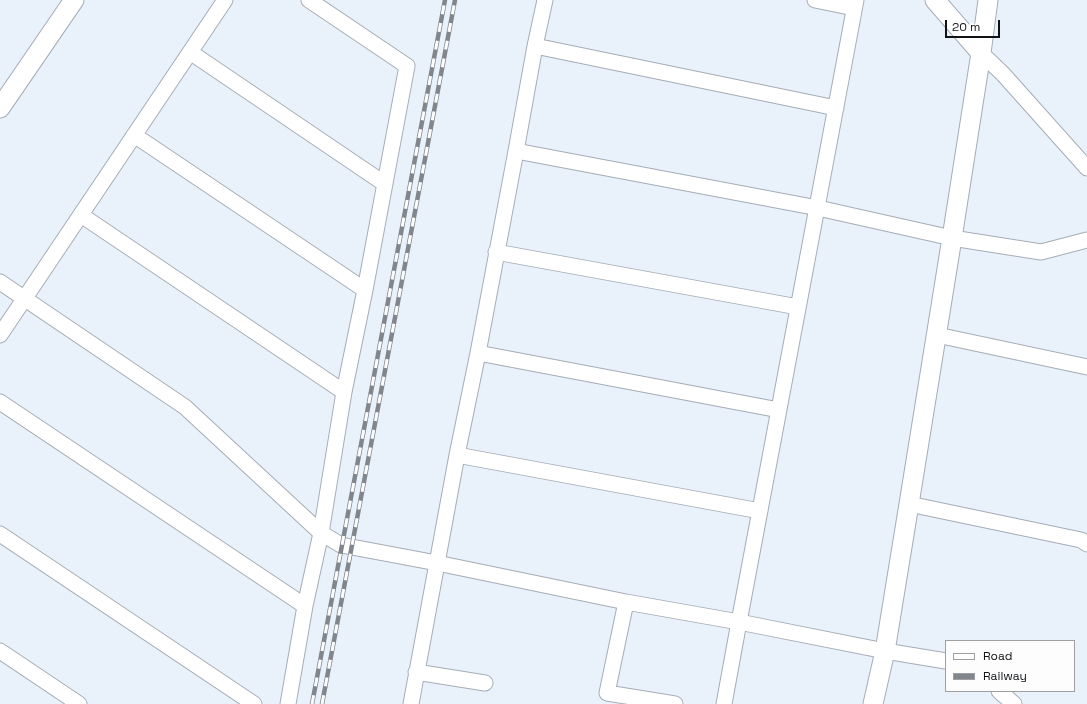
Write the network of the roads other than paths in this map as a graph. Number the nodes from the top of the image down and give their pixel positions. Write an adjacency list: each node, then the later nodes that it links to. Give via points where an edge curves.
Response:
1 (74, 0): 12 (street)
2 (225, 0): 10 (street)
3 (545, 0): 9 (street)
4 (815, 0): 8 (street)
5 (935, 0): 11 (street)
6 (988, 0): 11 (street)
7 (314, 2): 17 (street, via 407,66)
8 (855, 4): 13 (street)
9 (535, 46): 13 (street); 15 (street)
10 (190, 52): 14 (street); 17 (street)
11 (981, 53): 16 (street); 20 (street)
12 (0, 108)
13 (836, 108): 18 (street)
14 (134, 135): 19 (street); 24 (street)
15 (516, 151): 18 (street); 22 (street)
16 (1087, 168)
17 (385, 184): 24 (street)
18 (818, 208): 20 (street); 26 (street)
19 (81, 215): 25 (street); 31 (street)
20 (952, 238): 21 (street, via 1041,252); 28 (street)
21 (1087, 240)
22 (496, 252): 26 (street); 29 (street)
23 (0, 282): 25 (street)
24 (365, 290): 31 (street)
25 (24, 299): 27 (street); 37 (street, via 185,408)
26 (798, 307): 33 (street)
27 (0, 335)
28 (937, 335): 30 (street); 35 (street)
29 (478, 353): 33 (street); 34 (street)
30 (1087, 367)
31 (344, 392): 37 (street)
32 (0, 402): 42 (street)
33 (779, 410): 36 (street)
34 (457, 455): 36 (street); 40 (street)
35 (909, 504): 39 (street, via 1081,540); 45 (street)
36 (760, 511): 43 (street)
37 (321, 533): 40 (street, via 341,545); 42 (street)
38 (0, 534): 52 (street)
39 (1087, 544)
40 (437, 563): 41 (street); 47 (street)
41 (626, 602): 43 (street); 55 (street, via 607,693)
42 (305, 606): 53 (street)
43 (738, 622): 45 (street); 56 (street)
44 (0, 651): 50 (street)
45 (885, 651): 46 (street); 57 (street)
46 (945, 661)
47 (416, 672): 48 (street); 54 (street)
48 (485, 683)
49 (1000, 692): 58 (street)
50 (60, 699): 51 (street)
51 (79, 704)
52 (254, 704)
53 (288, 704)
54 (411, 704)
55 (676, 704)
56 (724, 704)
57 (873, 704)
58 (1014, 704)

